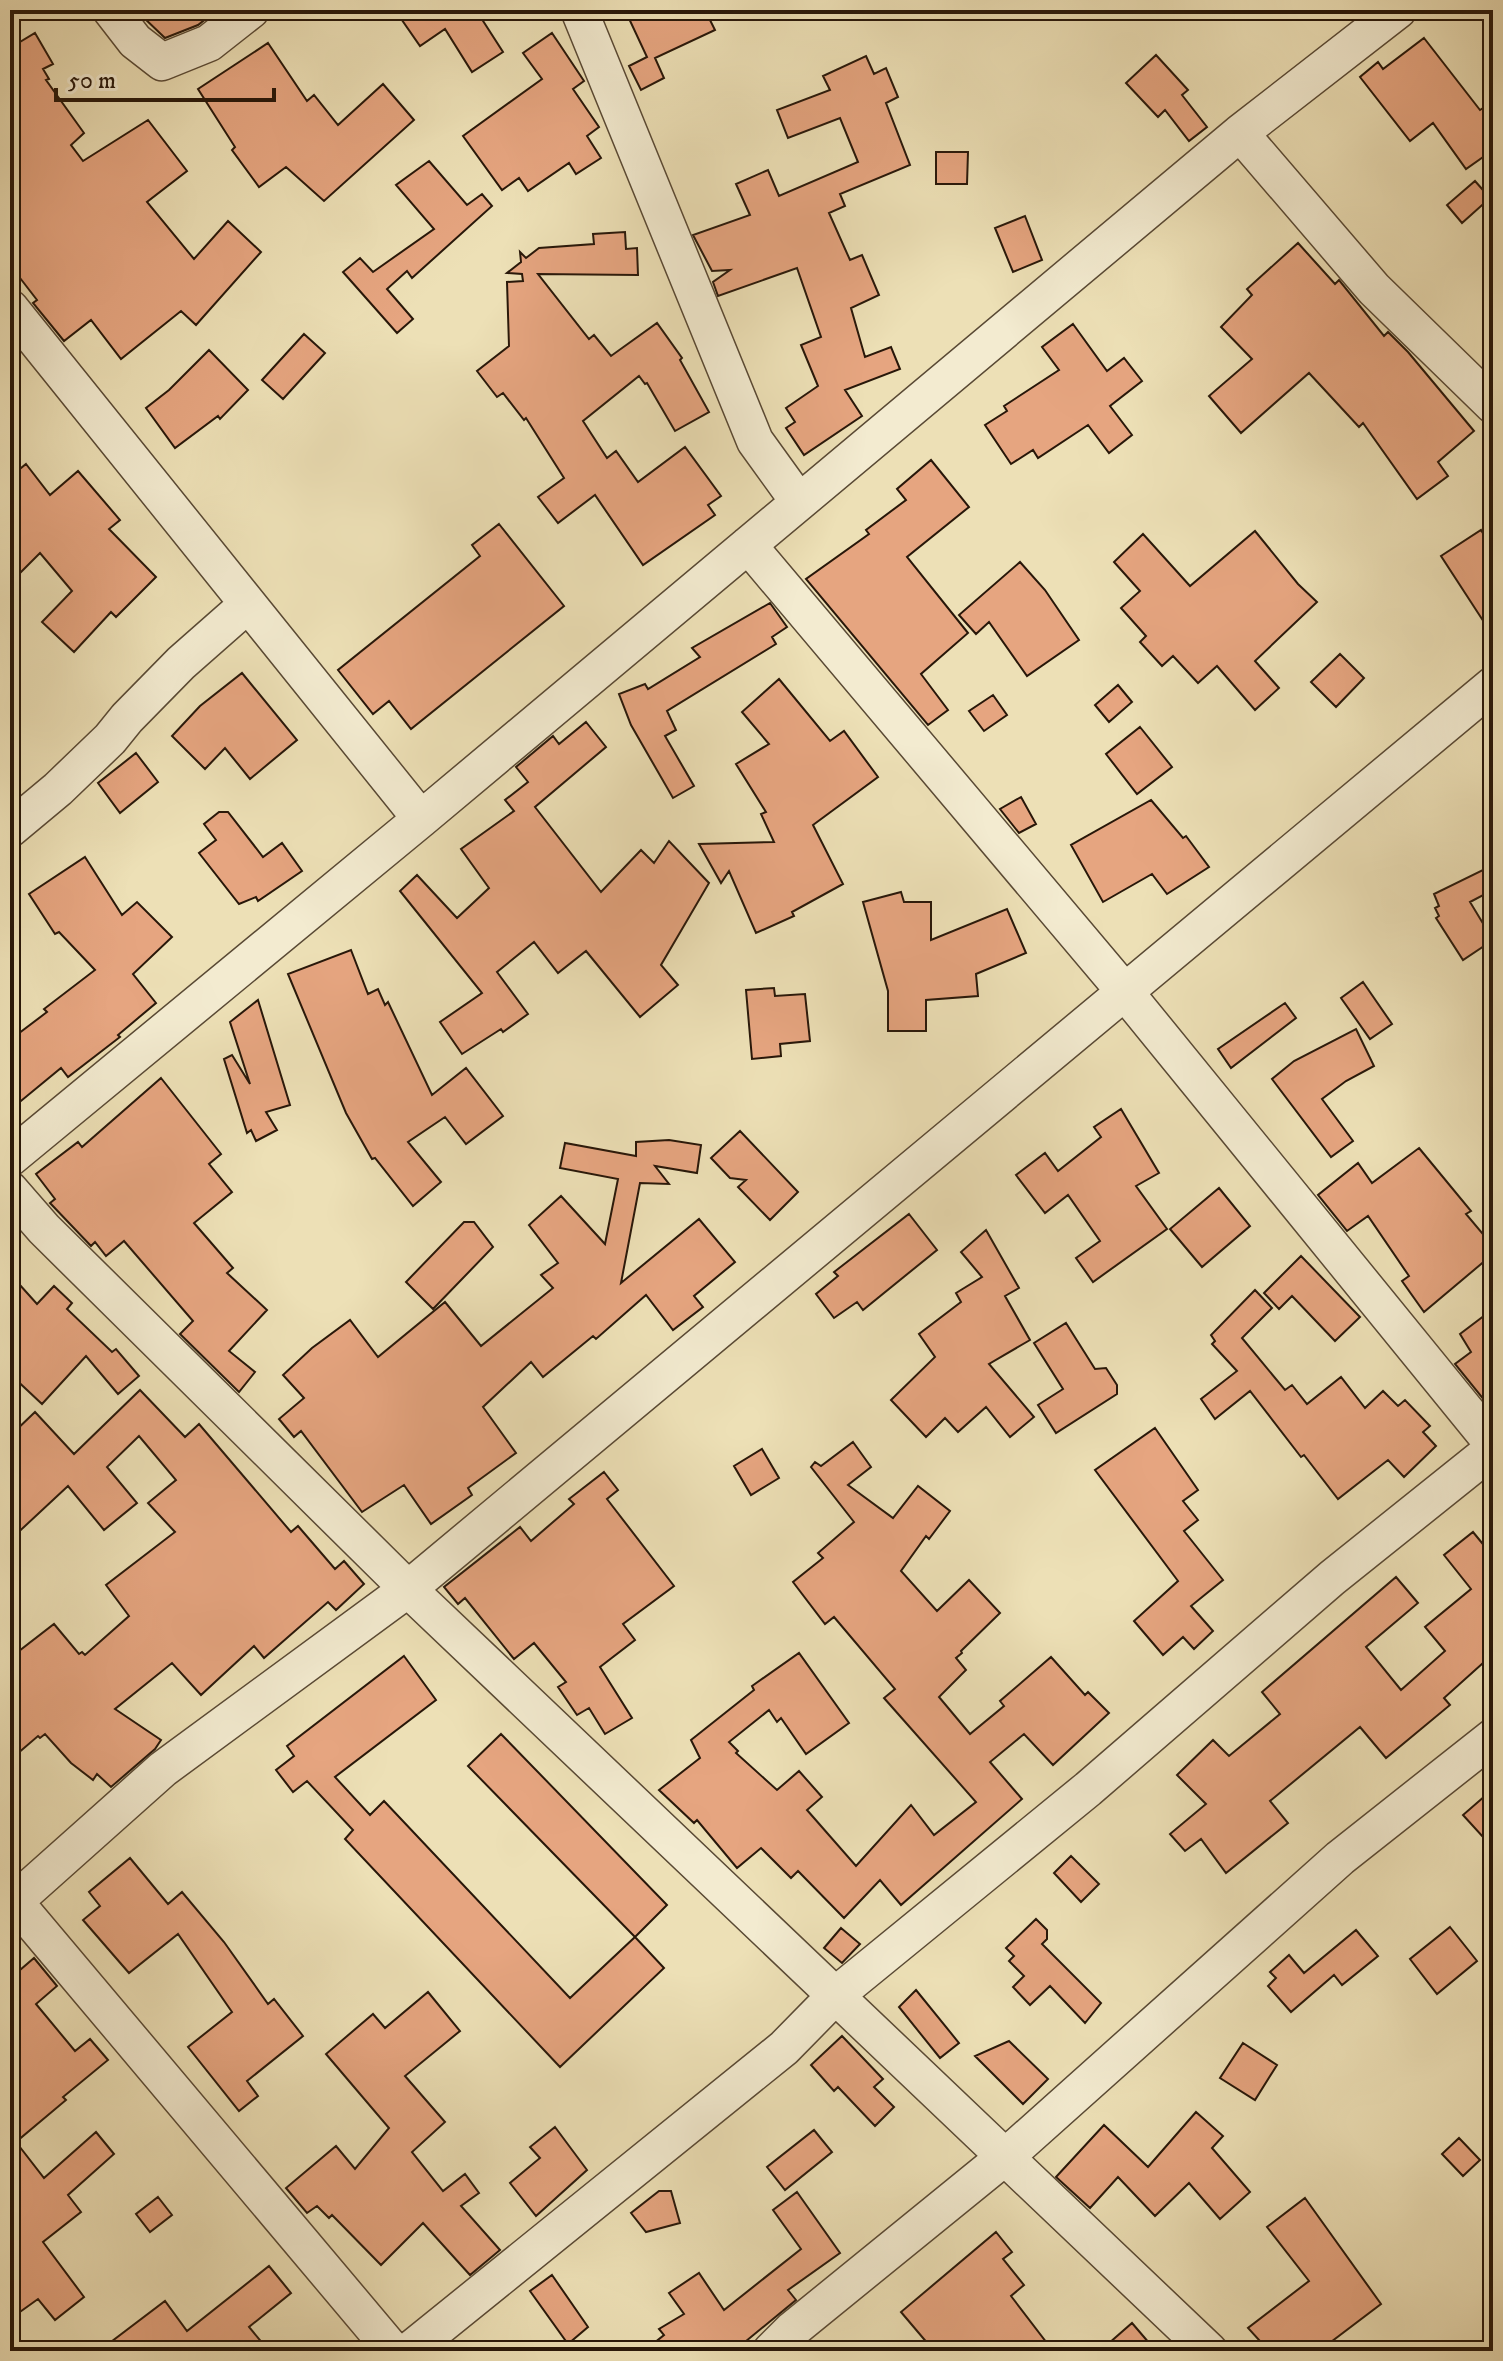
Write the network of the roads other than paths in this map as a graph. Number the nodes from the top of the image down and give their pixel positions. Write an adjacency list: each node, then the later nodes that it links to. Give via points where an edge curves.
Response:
1 (111, 10): 2 (street, via 135,41 162,62 209,43)
2 (251, 10)
3 (579, 10): 8 (street, via 755,441)
4 (1398, 10): 5 (street)
5 (1240, 133): 7 (street, via 1374,289); 8 (street)
6 (10, 308): 10 (street)
7 (1493, 405)
8 (799, 502): 9 (street)
9 (748, 545): 12 (street); 14 (street)
10 (248, 604): 12 (street); 13 (street)
11 (1493, 685): 14 (street)
12 (421, 819): 15 (street)
13 (10, 829)
14 (1125, 992): 17 (street); 18 (street)
15 (10, 1158)
16 (10, 1190): 18 (street)
17 (1493, 1447): 21 (street)
18 (408, 1589): 20 (street, via 163,1769); 21 (street)
19 (1493, 1737): 22 (street, via 1340,1858)
20 (13, 1898): 23 (street)
21 (837, 1994): 22 (street); 24 (street, via 784,2048)
22 (1005, 2157): 25 (street); 26 (street)
23 (393, 2351)
24 (409, 2351)
25 (771, 2351)
26 (1209, 2351)

